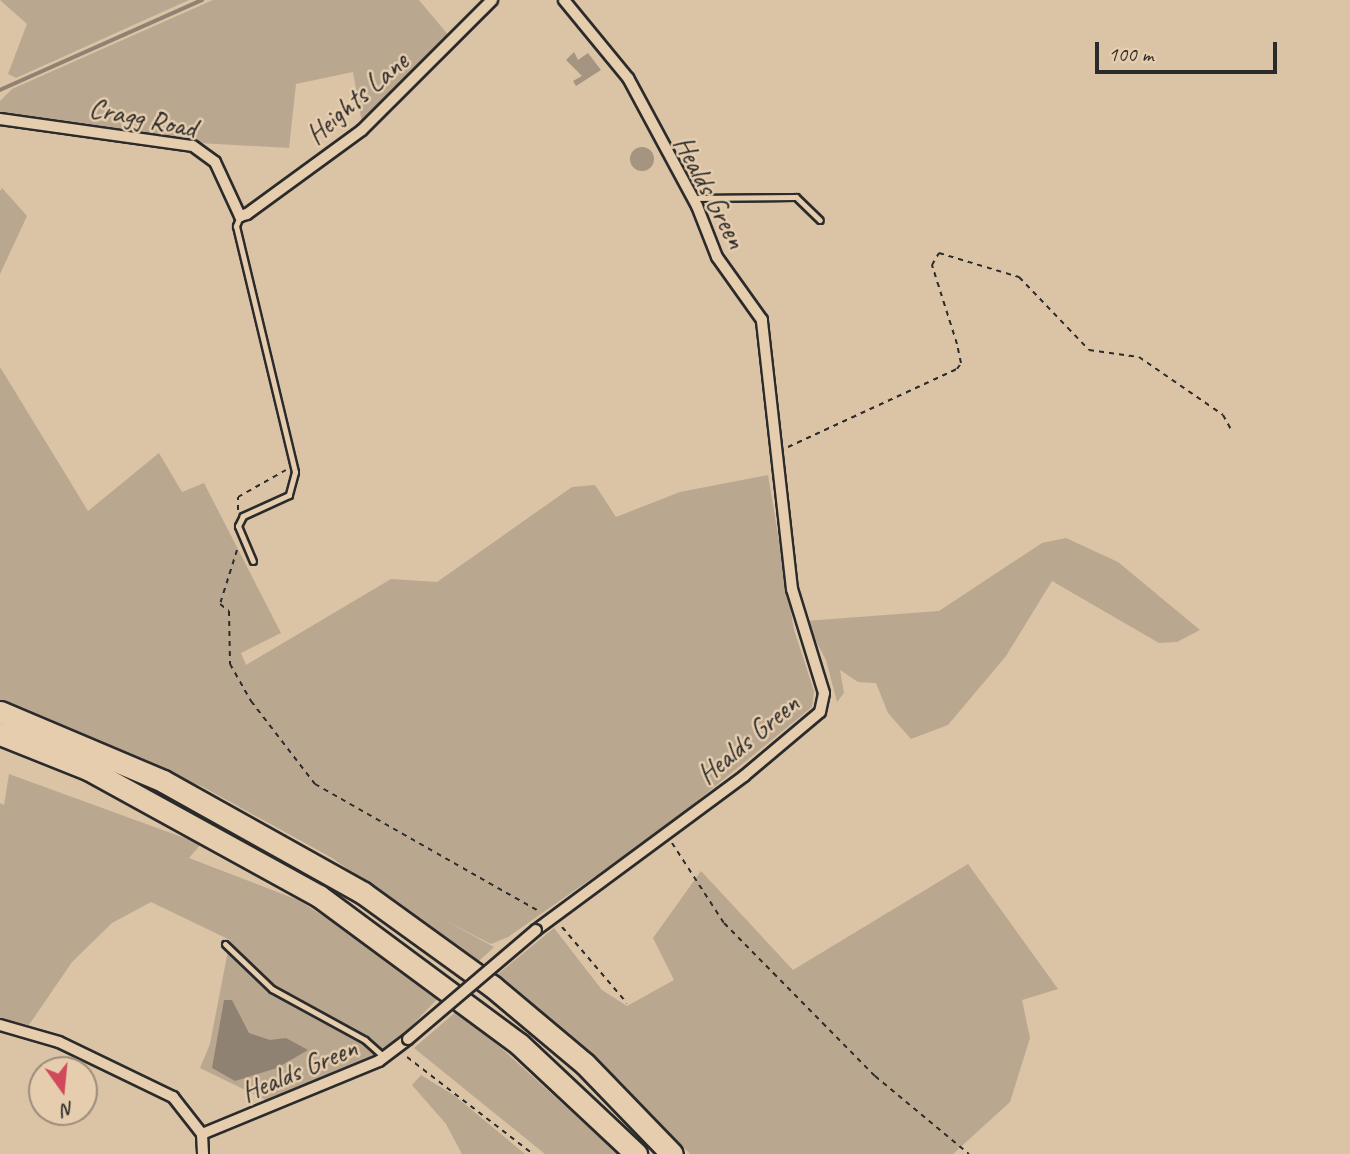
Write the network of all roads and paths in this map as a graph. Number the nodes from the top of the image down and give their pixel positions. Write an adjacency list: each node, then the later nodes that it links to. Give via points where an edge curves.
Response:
1 (492, 0): 5 (street, Heights Lane, via 362,130)
2 (564, 0): 4 (street, Healds Green, via 628,78)
3 (0, 119): 5 (street, Cragg Road, via 192,146 215,162)
4 (692, 198): 6 (lane, via 796,197); 8 (street, Healds Green, via 717,257 762,320)
5 (240, 216): 9 (lane, via 236,226)
6 (820, 220)
7 (1232, 432): 8 (path, via 1223,415 1139,357 1089,350 1019,277 939,253 932,265 957,344 961,363 957,369)
8 (774, 453): 15 (street, Healds Green, via 792,589 824,693 820,712)
9 (293, 465): 10 (path, via 238,497); 12 (lane, via 289,495 243,516 238,526)
10 (238, 519)
11 (237, 542): 16 (path, via 220,604 229,611 230,664 251,701 315,784)
12 (253, 561)
13 (0, 712): 26 (highway, via 163,780 363,893 554,1038)
14 (0, 734): 25 (highway, via 88,769 319,896 519,1044)
15 (666, 833): 16 (street, Healds Green); 27 (path, via 724,923 875,1076)
16 (548, 915): 18 (path); 20 (street, Healds Green, bridge)
17 (225, 944): 21 (lane, via 272,989 365,1040)
18 (627, 1003)
19 (0, 1025): 22 (street, via 59,1042 173,1097)
20 (394, 1050): 21 (street, Healds Green); 24 (path, via 428,1068)
21 (384, 1057): 22 (street, Healds Green)
22 (202, 1134): 23 (street)
23 (203, 1154)
24 (533, 1154)
25 (636, 1154)
26 (672, 1154)
27 (969, 1154)

